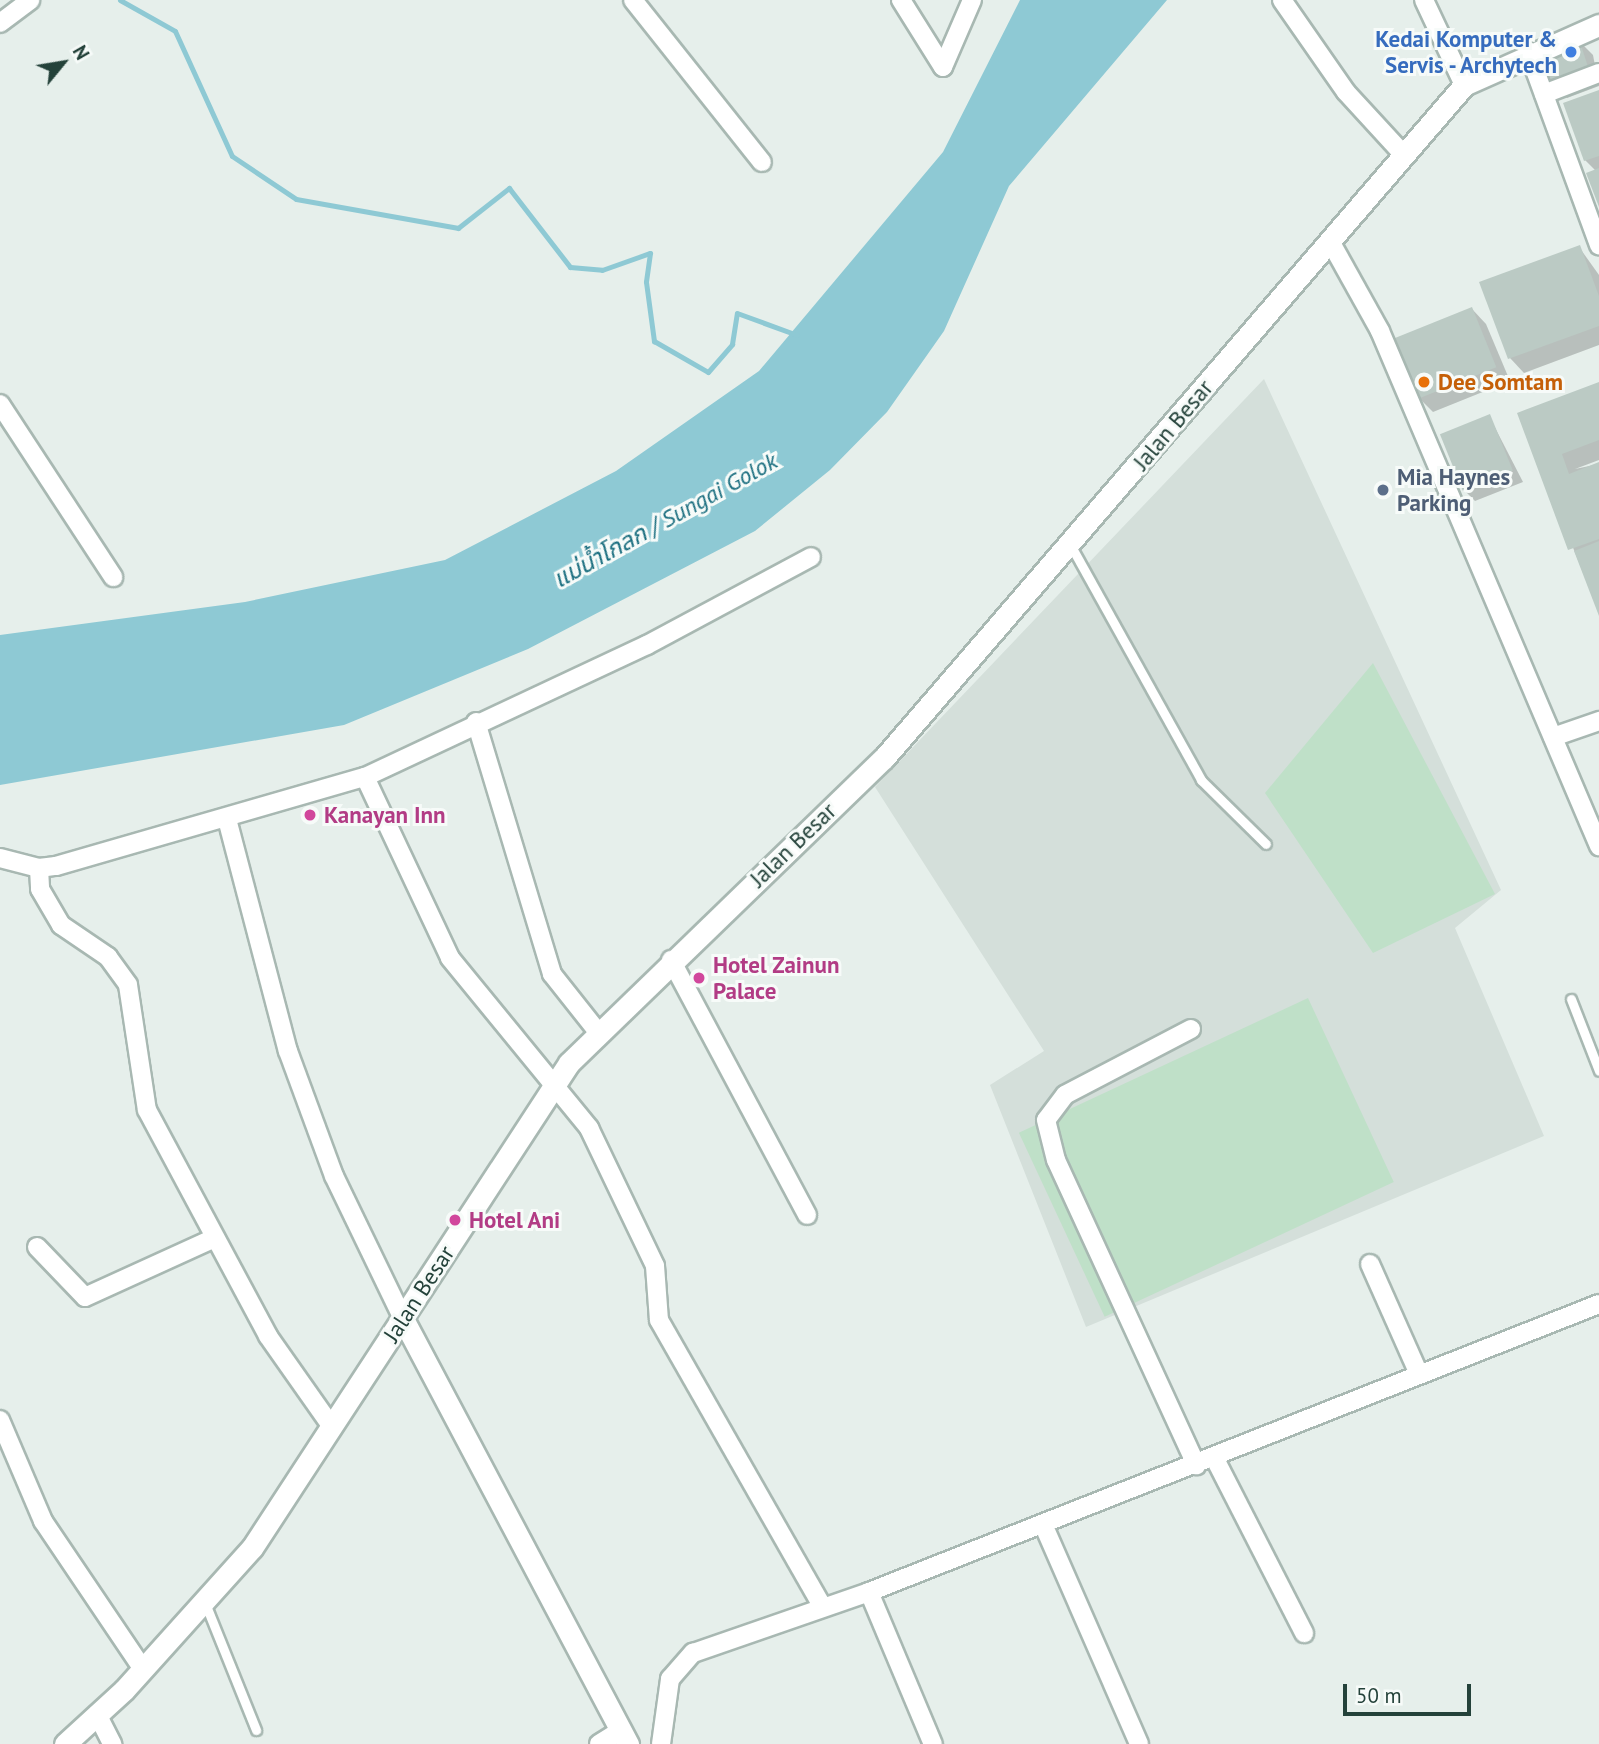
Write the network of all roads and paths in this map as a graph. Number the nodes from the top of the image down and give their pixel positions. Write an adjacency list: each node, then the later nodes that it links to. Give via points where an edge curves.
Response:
1 (30, 0): 7 (street)
2 (633, 0): 14 (street)
3 (901, 0): 4 (street, via 943,67)
4 (972, 0)
5 (1282, 0): 13 (street, via 1346,92)
6 (1424, 0): 11 (street)
7 (0, 23)
8 (1599, 25): 9 (main road, Jalan Besar)
9 (1528, 51): 11 (main road, Jalan Besar); 12 (street)
10 (1599, 73): 12 (street)
11 (1464, 85): 13 (main road, Jalan Besar)
12 (1544, 94): 16 (street)
13 (1403, 154): 15 (main road, Jalan Besar)
14 (762, 162)
15 (1330, 241): 18 (main road, Jalan Besar); 23 (street, via 1380,331)
16 (1599, 245)
17 (0, 404): 20 (street)
18 (1072, 546): 26 (lane, via 1201,780); 30 (main road, Jalan Besar, via 884,758)
19 (811, 557): 22 (street, via 647,645)
20 (113, 577)
21 (1599, 721): 23 (street)
22 (476, 722): 24 (street); 33 (street, via 552,974)
23 (1553, 737): 27 (street)
24 (365, 777): 25 (street); 35 (street, via 450,958)
25 (227, 819): 29 (street); 41 (street, via 288,1051 334,1176)
26 (1266, 844)
27 (1599, 846)
28 (0, 858): 29 (street)
29 (38, 868): 37 (street, via 40,889 61,925 108,957 128,985 147,1110)
30 (671, 960): 33 (main road, Jalan Besar); 36 (street)
31 (1571, 999): 34 (lane)
32 (1191, 1029): 46 (street, via 1065,1095 1045,1120 1056,1160)
33 (598, 1032): 35 (main road, Jalan Besar)
34 (1599, 1071)
35 (553, 1088): 41 (main road, Jalan Besar); 50 (street, via 589,1128 655,1266 659,1320)
36 (807, 1215)
37 (212, 1239): 38 (street, via 85,1297); 44 (street, via 268,1336)
38 (37, 1247)
39 (1370, 1264): 42 (street)
40 (1599, 1304): 42 (street)
41 (403, 1320): 44 (main road, Jalan Besar); 55 (main road)
42 (1419, 1374): 45 (street)
43 (0, 1420): 52 (street, via 48,1530)
44 (332, 1427): 49 (main road, Jalan Besar, via 252,1548)
45 (1214, 1457): 46 (street); 51 (street)
46 (1196, 1465): 47 (street)
47 (1043, 1524): 48 (street); 61 (street)
48 (869, 1592): 50 (street); 60 (street)
49 (204, 1601): 52 (main road, Jalan Besar); 54 (lane)
50 (822, 1606): 59 (street, via 693,1653 670,1679)
51 (1304, 1633)
52 (143, 1669): 53 (main road, Jalan Besar)
53 (97, 1714): 56 (main road, Jalan Besar); 57 (street)
54 (256, 1730)
55 (624, 1737): 58 (street)
56 (65, 1744)
57 (112, 1744)
58 (599, 1744)
59 (661, 1744)
60 (933, 1744)
61 (1139, 1744)

